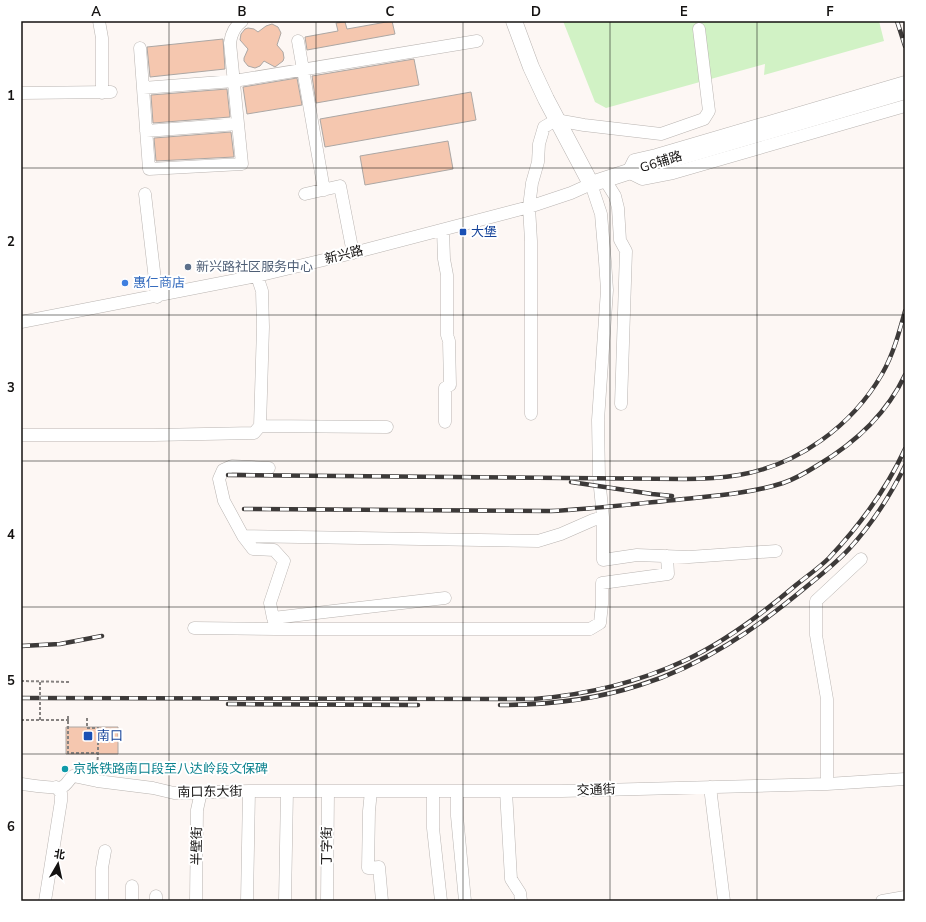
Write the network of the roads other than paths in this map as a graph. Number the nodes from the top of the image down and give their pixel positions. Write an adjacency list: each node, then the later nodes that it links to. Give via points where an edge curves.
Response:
1 (99, 21): 13 (street, via 107,93)
2 (242, 21): 9 (street, via 232,32 230,43)
3 (514, 21): 15 (main road)
4 (698, 29): 18 (street, via 709,111 704,119)
5 (298, 41): 8 (street)
6 (477, 41): 8 (street)
7 (140, 48): 11 (street)
8 (304, 70): 9 (street); 22 (street)
9 (234, 81): 11 (street); 16 (street)
10 (905, 82): 19 (street)
11 (143, 88): 17 (street)
12 (905, 91): 20 (main road, G6辅路)
13 (21, 93)
14 (905, 106): 20 (street, via 672,173 642,179)
15 (556, 120): 18 (street); 21 (main road); 25 (street, via 544,127 538,144)
16 (238, 124): 17 (street); 17 (street, via 242,164 149,169)
17 (146, 131)
18 (661, 134): 19 (street, via 661,144)
19 (656, 155): 20 (street, via 634,160)
20 (628, 172): 21 (main road, G6辅路)
21 (598, 182): 25 (street, 新兴路); 31 (street, via 615,196 620,240 626,251); 38 (street, via 607,290 598,420)
22 (324, 190): 24 (street); 27 (street, via 340,186)
23 (145, 194): 29 (street)
24 (305, 194)
25 (529, 207): 26 (street, 新兴路); 32 (street)
26 (442, 230): 27 (street, 新兴路); 33 (street, via 448,275 447,334 450,385 445,388)
27 (354, 253): 28 (street, 新兴路)
28 (257, 276): 30 (street, 新兴路); 34 (street, via 262,292 263,327)
29 (157, 297)
30 (21, 322)
31 (621, 404)
32 (531, 414)
33 (445, 422)
34 (260, 426): 35 (street); 36 (street, via 254,433)
35 (387, 427)
36 (21, 435)
37 (269, 468): 39 (street, via 232,466 223,470 219,479 224,501)
38 (603, 517): 39 (street, via 538,541); 41 (street, via 603,560 637,555)
39 (243, 536): 44 (street, via 253,549 274,550 284,561 270,603)
40 (776, 551): 41 (street)
41 (668, 556): 44 (street, via 668,574 602,583 600,623 590,629)
42 (861, 559): 48 (street, via 816,601 816,635 827,699)
43 (445, 598): 44 (street)
44 (274, 623): 45 (street)
45 (194, 628)
46 (905, 779): 48 (street, 交通街)
47 (21, 784): 50 (street)
48 (827, 784): 49 (street, 交通街)
49 (710, 787): 57 (street, 交通街); 73 (street)
50 (56, 788): 58 (street, 南口东大街, via 63,787 73,776 174,793); 62 (street, via 61,793 61,801)
51 (249, 791): 52 (street, 南口东大街); 58 (street, 南口东大街); 66 (street)
52 (286, 791): 53 (street, 交通街); 67 (street)
53 (328, 791): 54 (street, 交通街); 68 (street, 丁字街)
54 (371, 791): 55 (street, 交通街); 69 (street, via 368,868 379,867)
55 (433, 791): 56 (street, 交通街); 70 (street, via 433,828)
56 (457, 791): 57 (street, 交通街); 71 (street)
57 (506, 791): 72 (street, via 511,879 520,893)
58 (200, 792): 65 (street, 半壁街, via 197,810)
59 (105, 851): 63 (street)
60 (132, 886): 64 (street)
61 (905, 897): 74 (street)
62 (45, 901)
63 (102, 901)
64 (132, 901)
65 (196, 901)
66 (247, 901)
67 (285, 901)
68 (326, 901)
69 (382, 901)
70 (442, 901)
71 (465, 901)
72 (521, 901)
73 (724, 901)
74 (882, 901)

